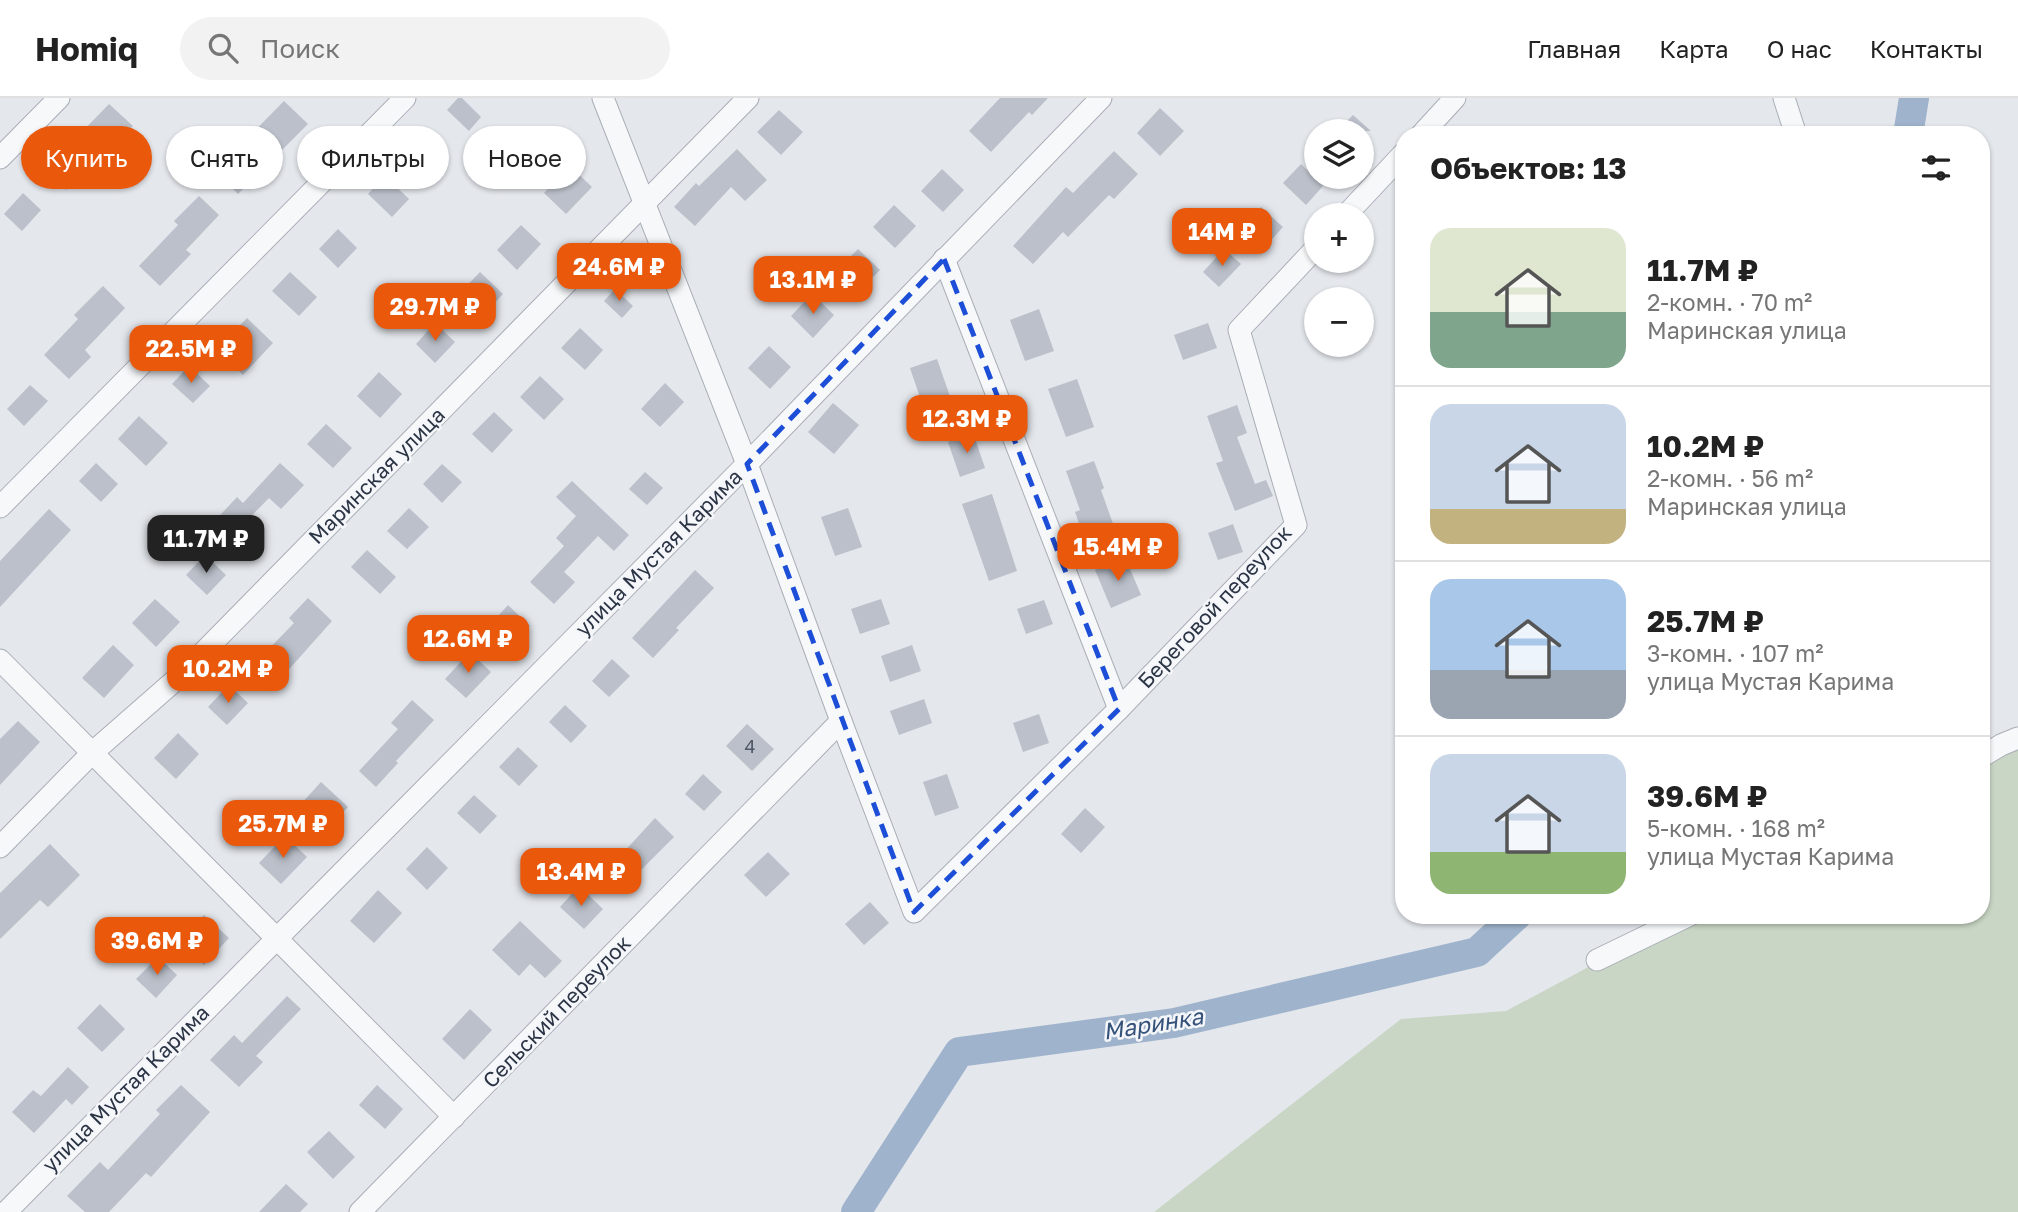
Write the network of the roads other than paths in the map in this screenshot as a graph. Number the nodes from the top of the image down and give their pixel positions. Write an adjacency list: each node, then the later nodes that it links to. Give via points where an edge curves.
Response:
1 (60, 98): 10 (street)
2 (405, 98): 17 (street)
3 (603, 98): 13 (street)
4 (748, 98): 13 (street, Маринская улица)
5 (1101, 98): 14 (street, улица Мустая Карима)
6 (1455, 98): 8 (street)
7 (1784, 98): 9 (street)
8 (1429, 126)
9 (1793, 126)
10 (0, 158)
11 (1395, 163): 12 (street)
12 (1357, 203)
13 (644, 204): 16 (street); 23 (street, Маринская улица, via 180,676)
14 (944, 259): 16 (street, улица Мустая Карима); 19 (street)
15 (1304, 261): 19 (street, Береговой переулок, via 1239,330 1296,525)
16 (747, 464): 20 (street); 26 (street, улица Мустая Карима)
17 (0, 507)
18 (0, 660): 23 (street)
19 (1119, 709): 20 (street, Береговой переулок, via 914,912)
20 (841, 721): 28 (street, Сельский переулок)
21 (2018, 738): 22 (street)
22 (1990, 752)
23 (92, 753): 24 (street, Маринская улица); 26 (street)
24 (0, 847)
25 (1671, 924): 27 (street)
26 (275, 938): 28 (street); 29 (street, улица Мустая Карима)
27 (1597, 960)
28 (454, 1117): 30 (street, Сельский переулок)
29 (6, 1212)
30 (360, 1212)

